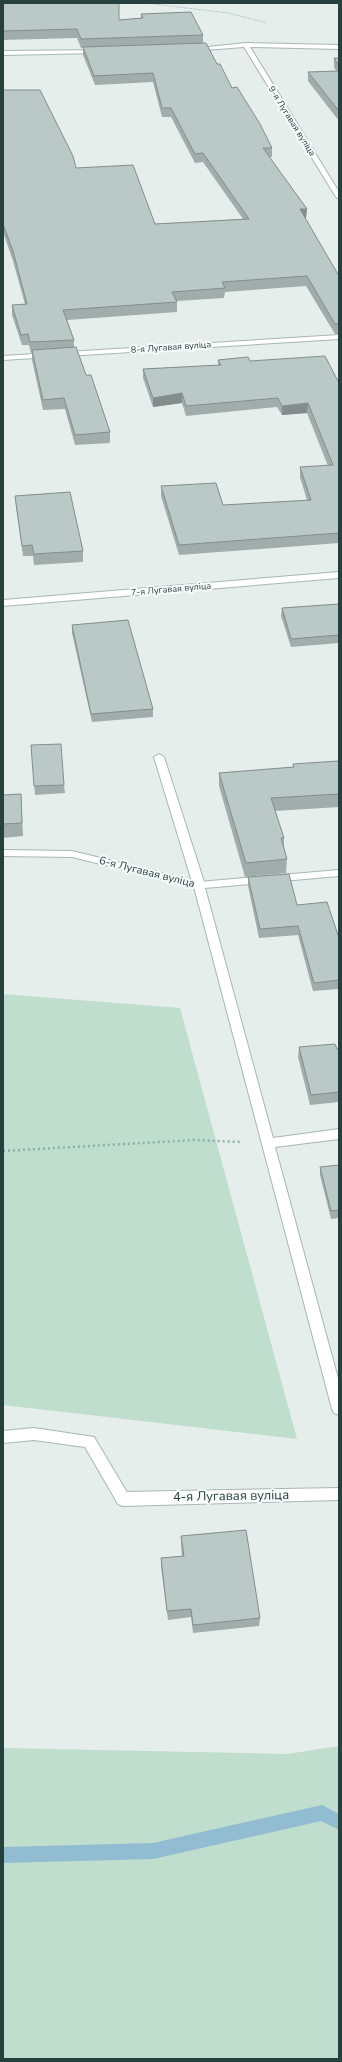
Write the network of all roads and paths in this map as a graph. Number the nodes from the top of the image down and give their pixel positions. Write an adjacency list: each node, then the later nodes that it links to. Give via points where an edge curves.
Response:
1 (144, 3): 2 (path, via 229,13)
2 (268, 23)
3 (246, 45): 4 (street); 5 (street); 8 (street, 9-я Лугавая вуліца)
4 (339, 47)
5 (186, 49)
6 (107, 51): 7 (street)
7 (3, 53)
8 (339, 197)
9 (339, 337): 10 (street, 8-я Лугавая вуліца)
10 (3, 358)
11 (339, 575): 12 (street, 7-я Лугавая вуліца)
12 (3, 603)
13 (159, 757): 16 (street)
14 (3, 853): 16 (street, 6-я Лугавая вуліца, via 72,854)
15 (339, 872): 16 (street, 6-я Лугавая вуліца)
16 (199, 885): 18 (street)
17 (339, 1134): 18 (street)
18 (267, 1143): 19 (path, via 194,1140); 20 (street)
19 (3, 1150)
20 (339, 1409)
21 (3, 1437): 22 (street, 4-я Лугавая вуліца, via 34,1434 89,1441 124,1499)
22 (339, 1494)

